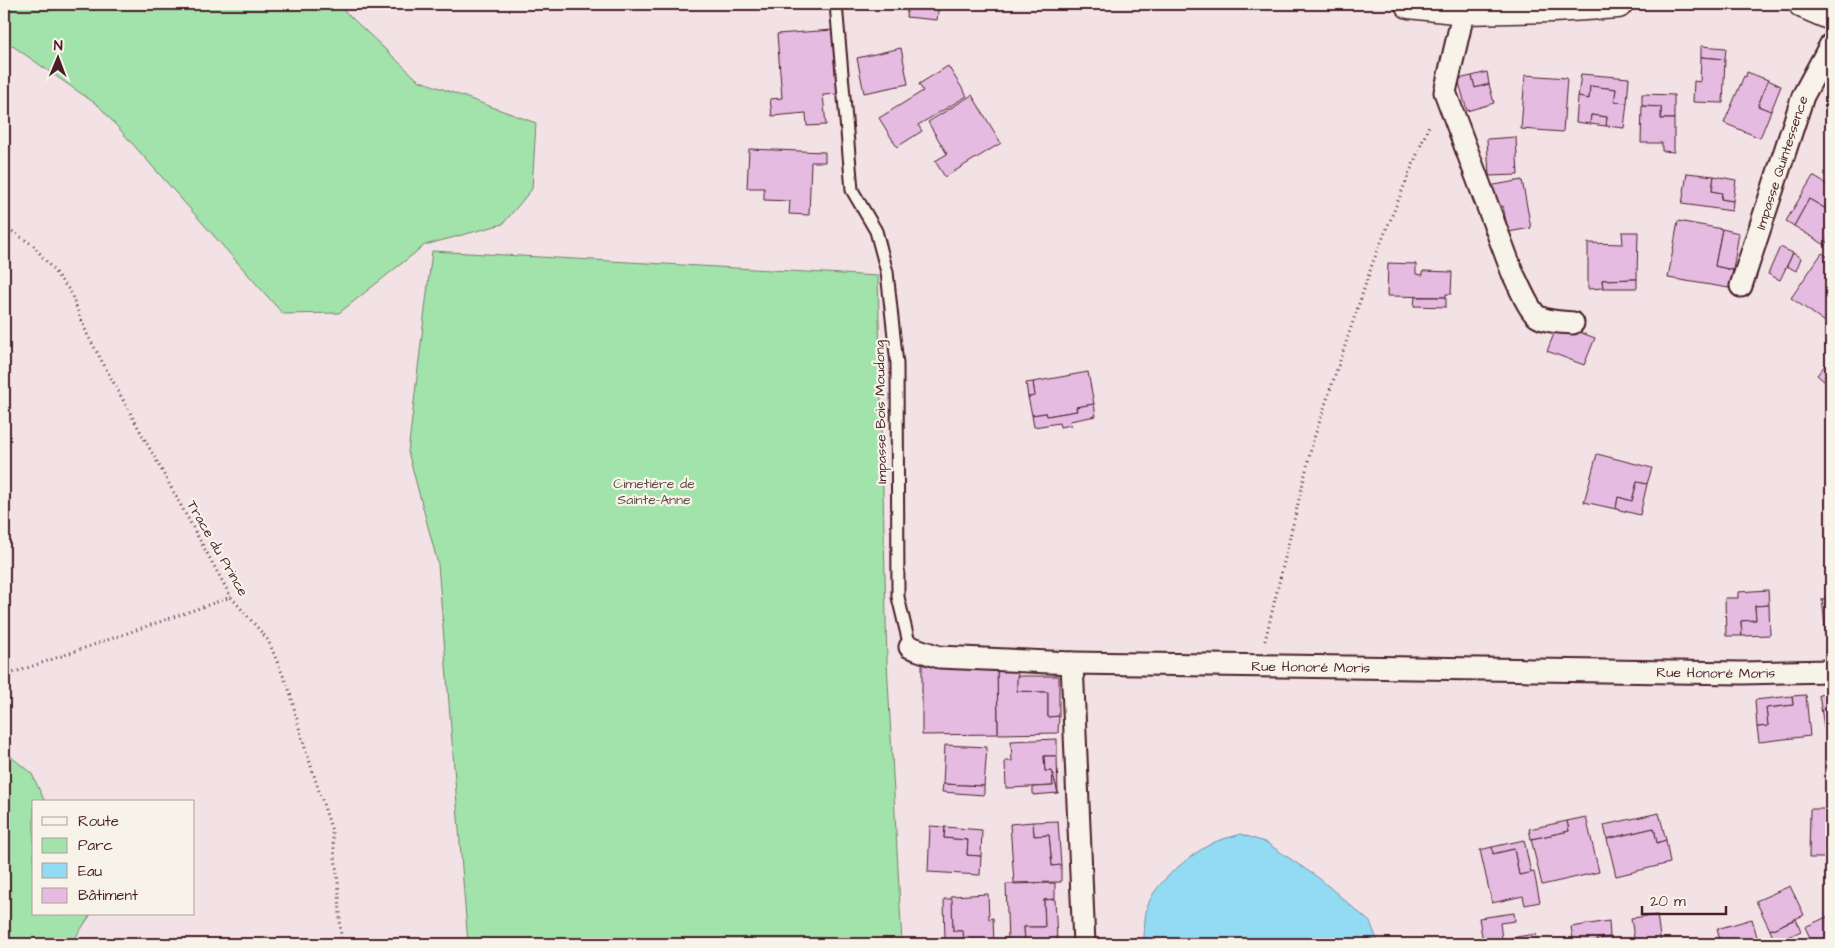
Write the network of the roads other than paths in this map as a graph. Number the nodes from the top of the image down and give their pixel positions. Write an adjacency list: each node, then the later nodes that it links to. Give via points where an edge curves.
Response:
1 (836, 4): 10 (lane, Impasse Bois Moudong, via 852,190 876,231 887,272 897,364 898,597)
2 (1409, 4): 5 (main road)
3 (1618, 4): 5 (main road)
4 (1803, 4): 6 (main road)
5 (1464, 10): 9 (street, via 1445,92 1513,274 1527,302 1537,316)
6 (1831, 16)
7 (1831, 44): 8 (street, Impasse Quintessence, via 1803,96)
8 (1741, 286)
9 (1573, 323)
10 (910, 647): 11 (street, Rue Honoré Moris, via 939,657)
11 (1072, 663): 12 (street, Rue Honoré Moris); 13 (street)
12 (1831, 672)
13 (1084, 944)

